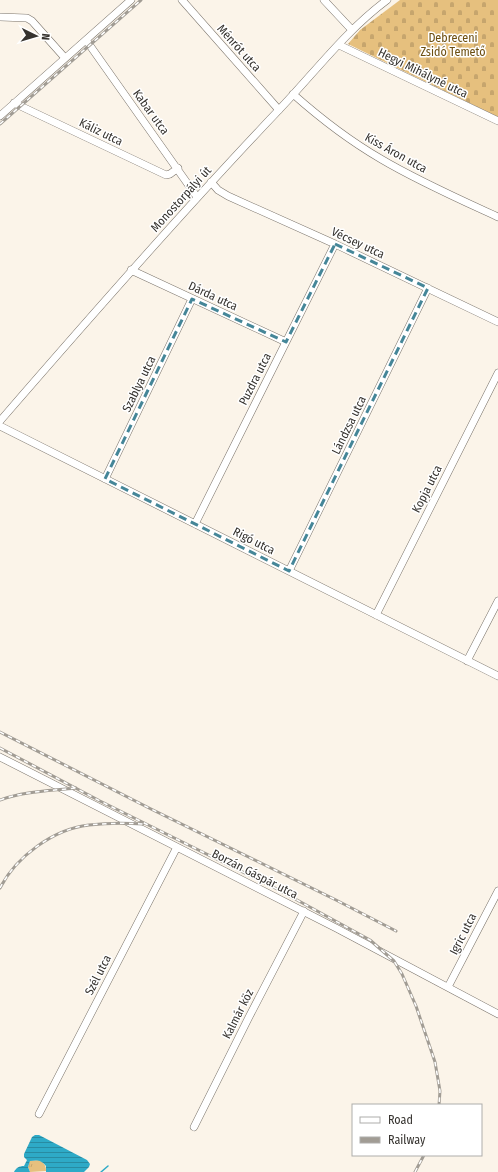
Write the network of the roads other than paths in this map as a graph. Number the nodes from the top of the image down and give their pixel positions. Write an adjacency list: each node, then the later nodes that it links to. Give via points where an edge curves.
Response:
1 (131, 0): 7 (street)
2 (182, 0): 12 (street, Ménrót utca)
3 (324, 0): 6 (street)
4 (387, 0): 6 (street, Monostorpályi út)
5 (0, 17): 9 (street, via 27,18 32,21)
6 (352, 30): 8 (street, Monostorpályi út)
7 (86, 40): 9 (street); 15 (street, Kabar utca)
8 (339, 45): 10 (street, Monostorpályi út); 14 (street, Hegyi Mihályné utca)
9 (65, 58): 11 (street)
10 (293, 94): 12 (street, Monostorpályi út); 18 (street, Kiss Áron utca, via 355,143 382,160)
11 (14, 103): 13 (street); 15 (street, Káliz utca, via 166,175)
12 (279, 110): 16 (street, Monostorpályi út)
13 (0, 116)
14 (498, 121)
15 (178, 168): 17 (street, Kabar utca)
16 (211, 182): 17 (street, Monostorpályi út); 19 (street, Vécsey utca, via 228,196)
17 (197, 197): 20 (street, Monostorpályi út)
18 (498, 217)
19 (335, 244): 21 (street, Vécsey utca); 24 (street, Puzdra utca)
20 (131, 270): 22 (street, Dárda utca); 26 (street, Monostorpályi út)
21 (428, 288): 23 (street, Vécsey utca); 30 (street, Lándzsa utca)
22 (192, 299): 24 (street, Dárda utca); 28 (street, Szablya utca)
23 (498, 322)
24 (286, 342): 29 (street, Puzdra utca)
25 (498, 373): 32 (street, Kopja utca)
26 (0, 421)
27 (0, 426): 28 (street, Rigó utca)
28 (105, 479): 29 (street, Rigó utca)
29 (195, 524): 30 (street, Rigó utca)
30 (289, 571): 32 (street, Rigó utca)
31 (498, 600): 33 (street)
32 (376, 615): 33 (street, Rigó utca)
33 (467, 661): 34 (street, Rigó utca)
34 (498, 676)
35 (0, 757): 36 (street, Borzán Gáspár utca)
36 (177, 847): 38 (street, Borzán Gáspár utca); 41 (street, Szél utca)
37 (498, 891): 39 (street, Igric utca)
38 (304, 911): 39 (street, Borzán Gáspár utca); 42 (street, Kalmár köz)
39 (448, 987): 40 (street, Borzán Gáspár utca)
40 (498, 1014)
41 (39, 1114)
42 (194, 1127)

